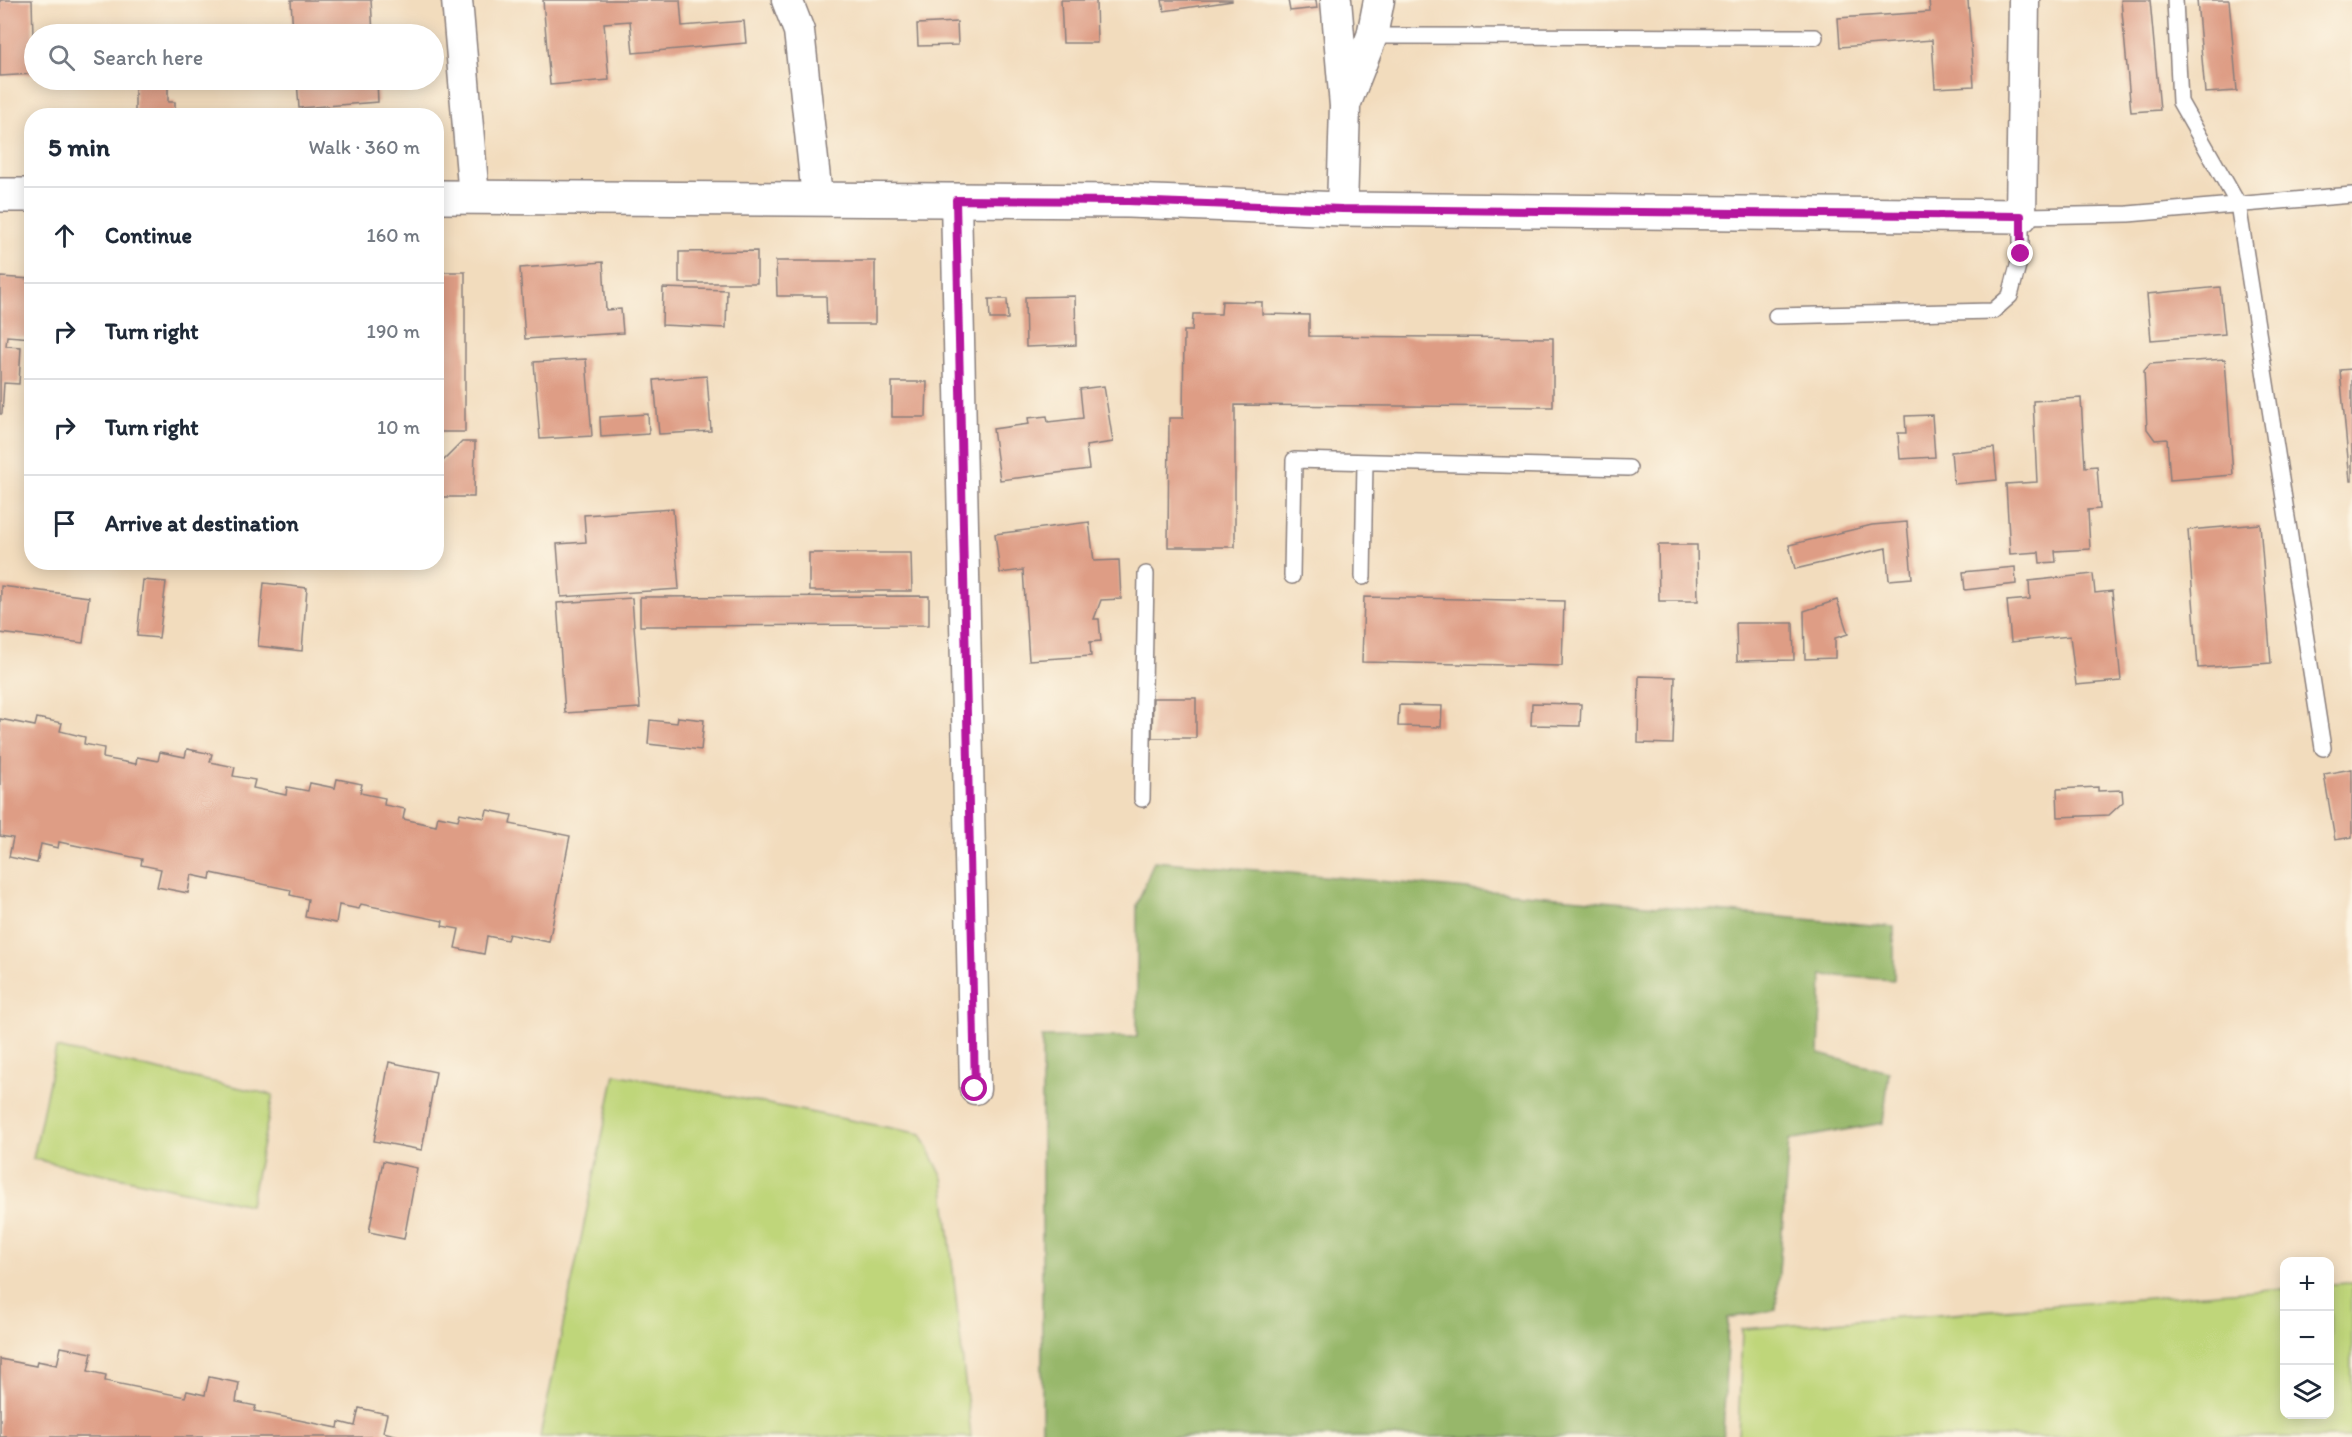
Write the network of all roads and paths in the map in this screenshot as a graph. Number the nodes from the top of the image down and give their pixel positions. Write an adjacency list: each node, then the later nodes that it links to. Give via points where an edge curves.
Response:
1 (457, 0): 14 (street)
2 (787, 0): 15 (street, via 799,32)
3 (1336, 0): 9 (street)
4 (1379, 0): 7 (street)
5 (2024, 0): 19 (street)
6 (2175, 0): 17 (lane, via 2180,102)
7 (1372, 36): 8 (lane); 9 (street)
8 (1815, 37)
9 (1345, 106): 18 (street)
10 (0, 195): 11 (street)
11 (24, 195)
12 (2352, 195): 17 (lane)
13 (444, 196): 14 (street)
14 (474, 197): 15 (street)
15 (817, 197): 16 (street)
16 (956, 200): 18 (street, via 1128,201); 28 (street)
17 (2238, 204): 19 (lane, via 2128,214); 26 (lane)
18 (1342, 209): 19 (street)
19 (2021, 216): 20 (lane, via 2021,254 2010,296 1993,311)
20 (1776, 316)
21 (1365, 462): 22 (lane); 24 (lane, via 1294,460); 25 (lane)
22 (1629, 468)
23 (1146, 574): 27 (lane)
24 (1292, 576)
25 (1363, 577)
26 (2323, 748)
27 (1142, 799)
28 (975, 1089)

